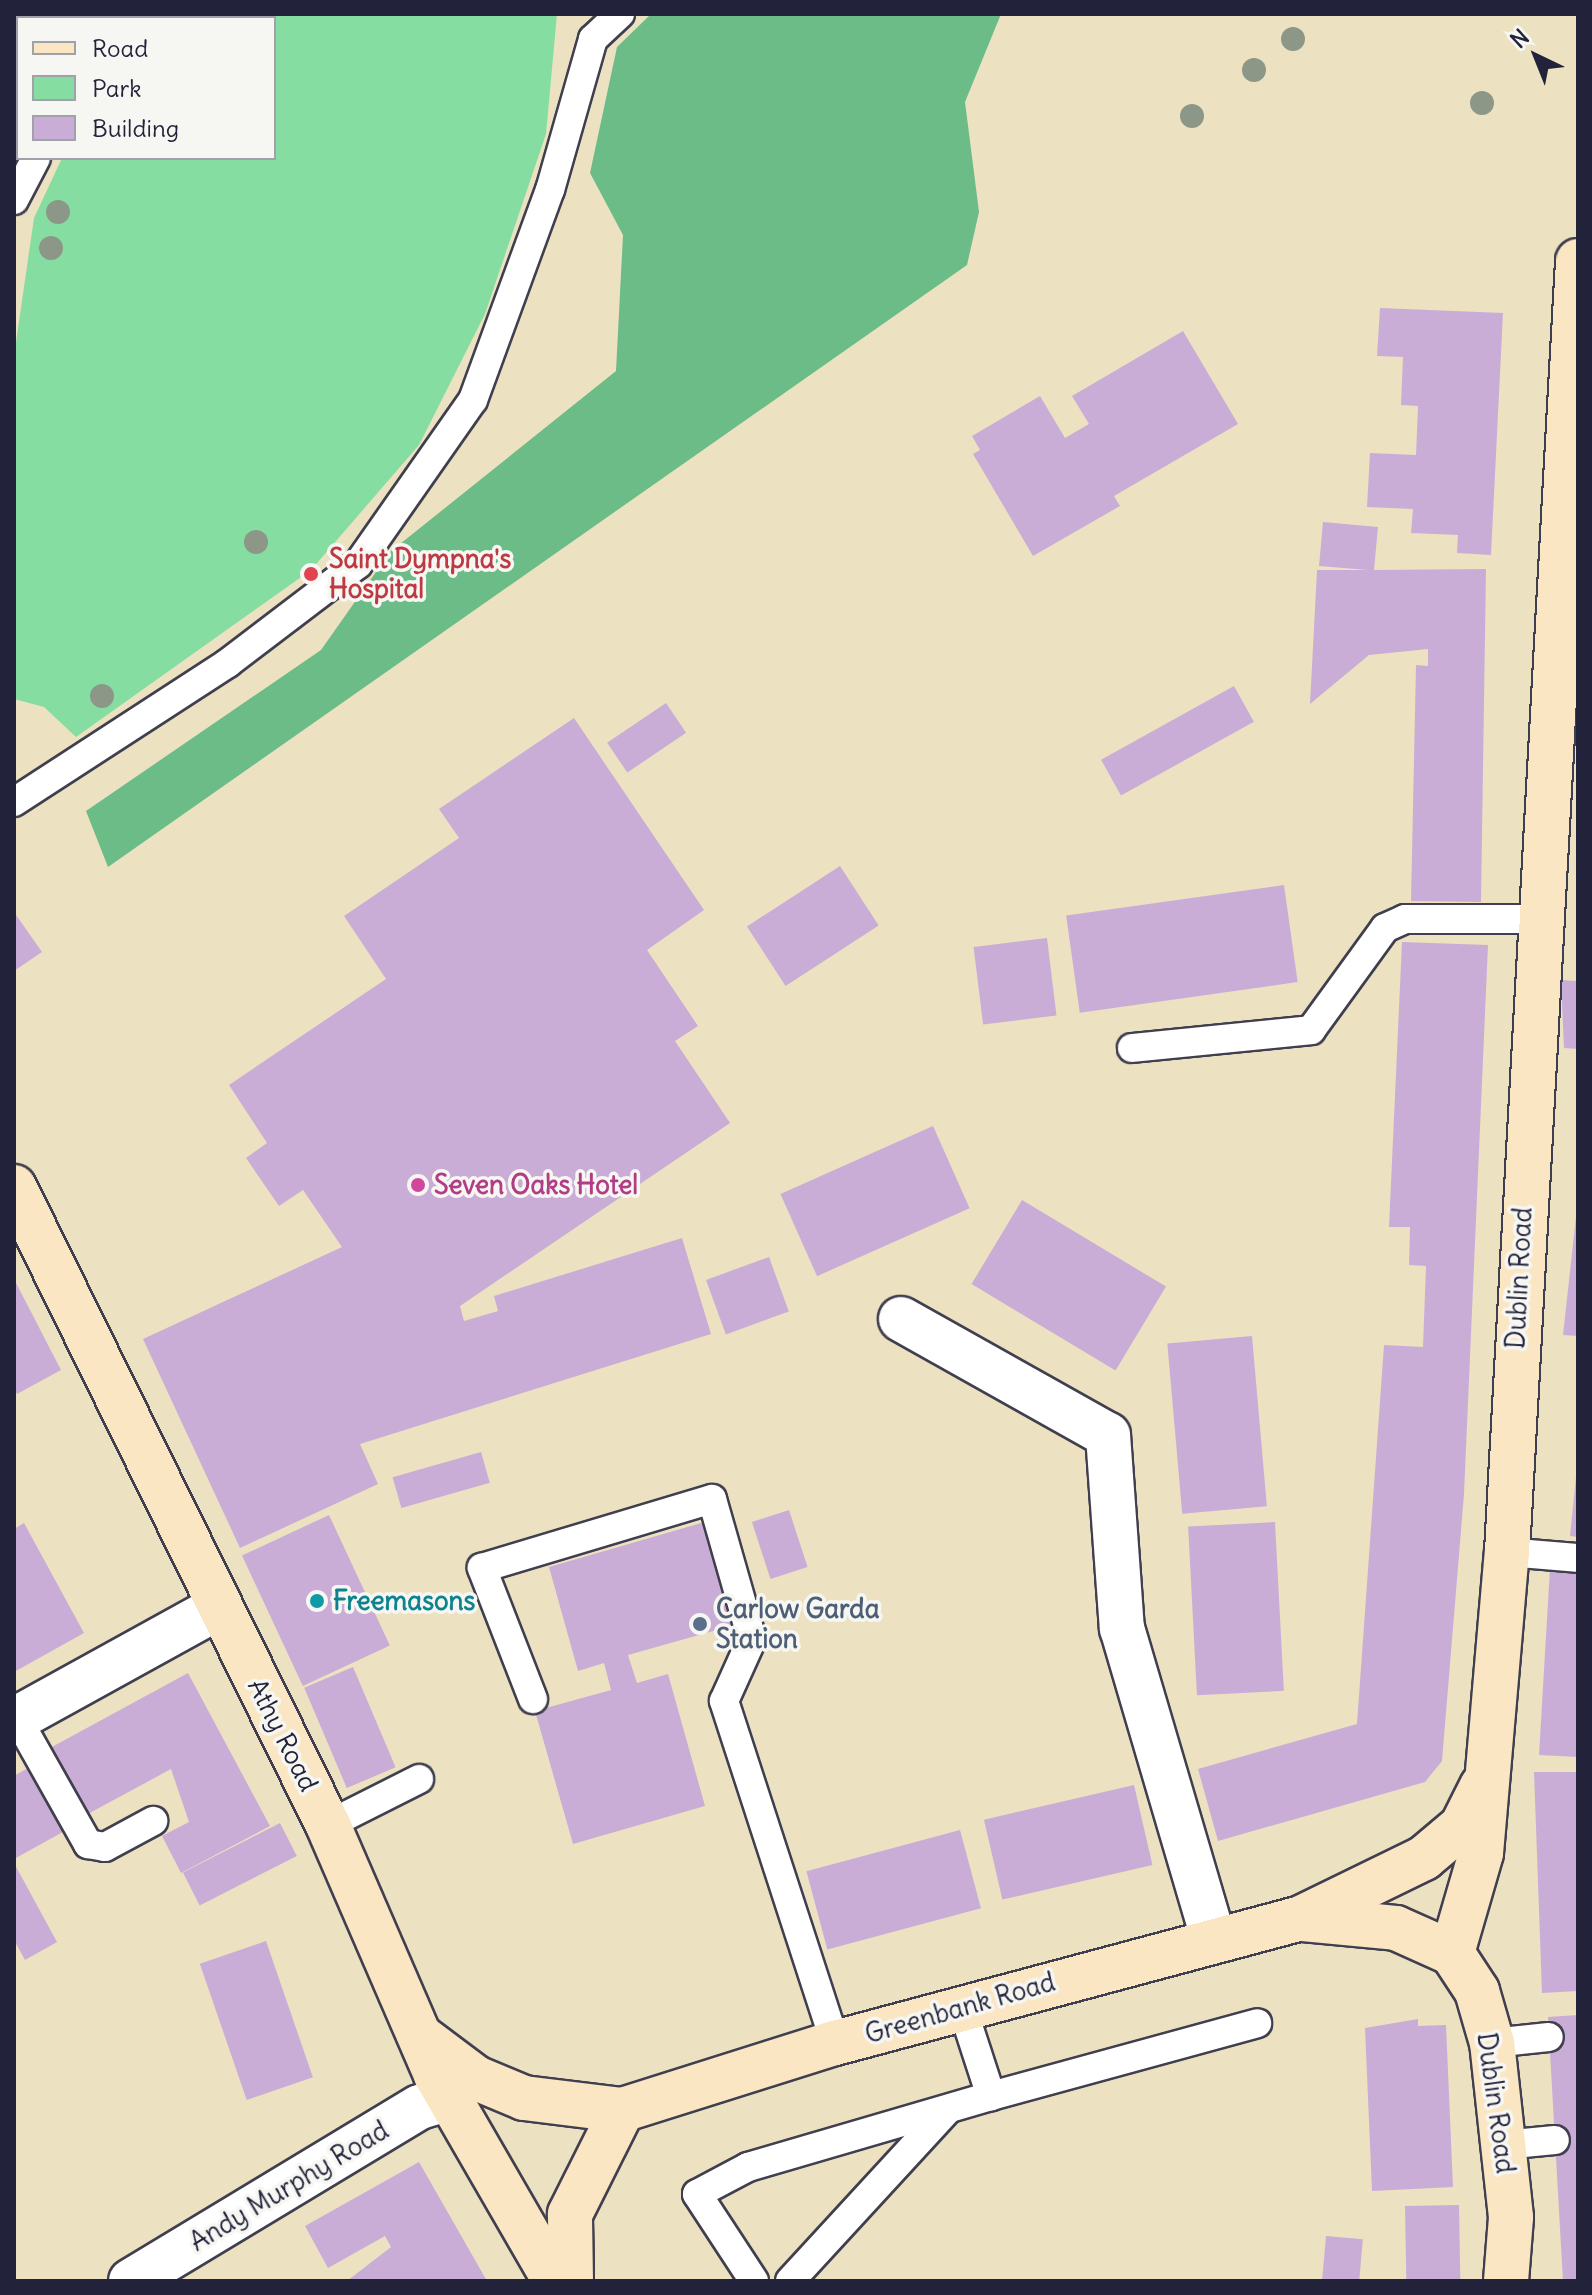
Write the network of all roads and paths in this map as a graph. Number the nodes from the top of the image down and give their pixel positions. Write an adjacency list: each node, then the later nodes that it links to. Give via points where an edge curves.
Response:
1 (620, 14): 2 (lane)
2 (592, 27): 7 (lane, via 550,190 473,400 358,564 228,663)
3 (35, 160): 4 (lane)
4 (14, 200)
5 (1578, 261): 6 (main road, Dublin Road)
6 (1570, 577): 8 (main road, Dublin Road)
7 (14, 802)
8 (1537, 919): 9 (lane, via 1405,919 1385,928 1311,1030); 12 (main road, Dublin Road)
9 (1132, 1048)
10 (14, 1187): 14 (main road, Athy Road)
11 (901, 1319): 22 (street, via 1108,1435 1122,1628)
12 (1507, 1552): 13 (lane); 17 (main road, Dublin Road)
13 (1578, 1558)
14 (219, 1607): 16 (street); 20 (main road, Athy Road)
15 (533, 1699): 28 (lane, via 482,1568 712,1499 752,1639 724,1701)
16 (16, 1719): 19 (lane, via 88,1844 105,1847)
17 (1487, 1777): 21 (main road, Greenbank Road, via 1462,1826 1424,1858); 23 (main road, Dublin Road, via 1481,1853)
18 (419, 1779): 20 (lane)
19 (153, 1821)
20 (328, 1825): 27 (main road, Athy Road)
21 (1301, 1918): 22 (main road, Greenbank Road); 23 (main road, Greenbank Road, via 1396,1928)
22 (1213, 1938): 24 (main road, Greenbank Road)
23 (1452, 1953): 29 (main road, Dublin Road, via 1477,1991)
24 (962, 2007): 28 (main road, Greenbank Road); 30 (lane)
25 (1257, 2023): 30 (lane)
26 (1549, 2037): 29 (lane)
27 (424, 2039): 31 (main road, Athy Road); 33 (main road, Greenbank Road, via 476,2078 524,2098)
28 (835, 2043): 33 (main road, Greenbank Road)
29 (1492, 2043): 35 (main road, Dublin Road)
30 (991, 2096): 32 (lane)
31 (449, 2098): 36 (street, Andy Murphy Road, via 420,2107); 37 (main road, Athy Road)
32 (947, 2109): 39 (lane, via 748,2167 697,2194); 40 (lane)
33 (622, 2110): 38 (main road, via 570,2214)
34 (1555, 2140): 35 (lane)
35 (1503, 2145): 41 (main road, Dublin Road, via 1511,2217)
36 (131, 2281)
37 (555, 2281)
38 (571, 2281)
39 (754, 2281)
40 (790, 2281)
41 (1506, 2281)

